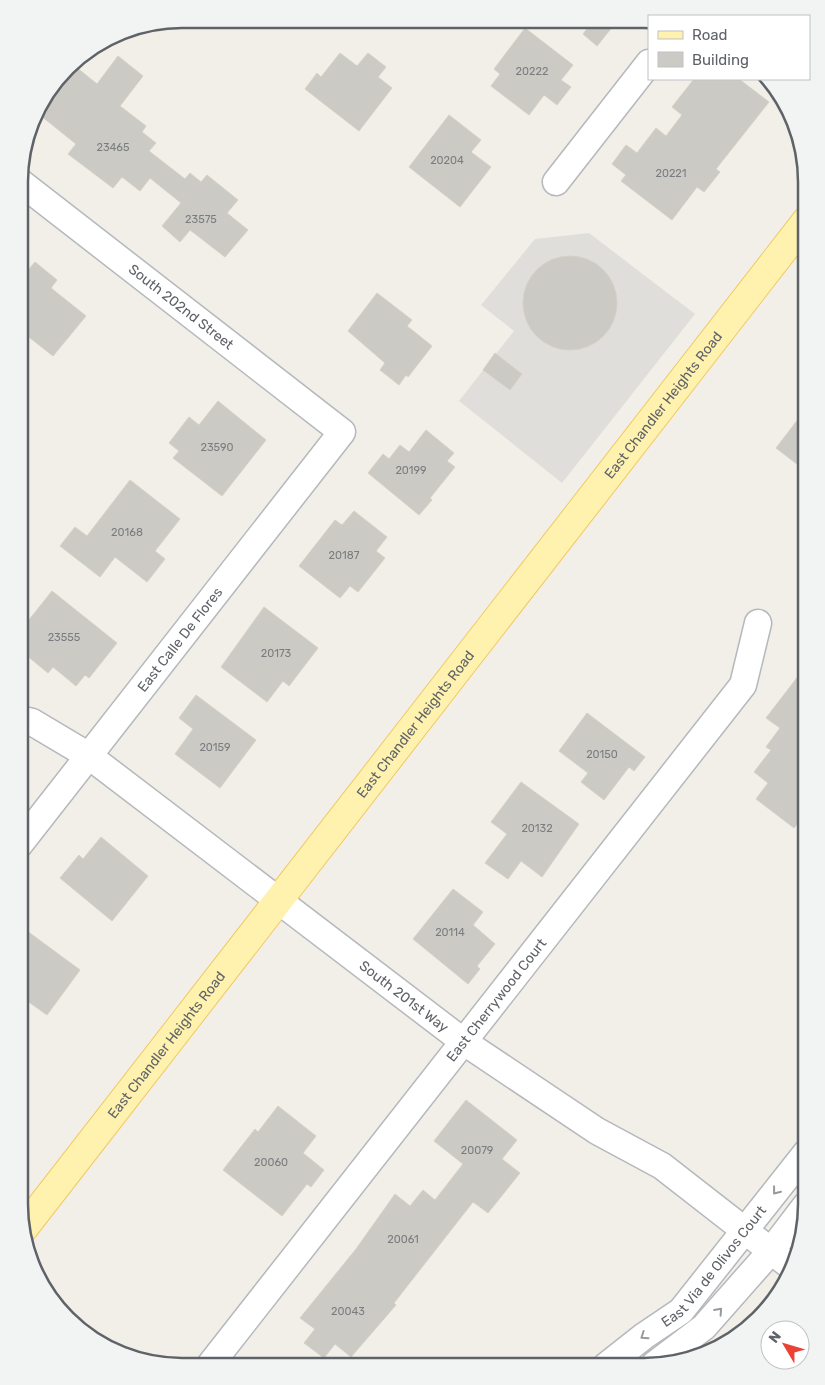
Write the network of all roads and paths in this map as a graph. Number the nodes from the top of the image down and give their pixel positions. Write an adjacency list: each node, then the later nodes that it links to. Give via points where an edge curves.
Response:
1 (648, 64): 2 (street)
2 (556, 182)
3 (27, 187): 5 (street, South 202nd Street)
4 (798, 231): 10 (main road, East Chandler Heights Road)
5 (342, 432): 8 (street, East Calle De Flores)
6 (758, 623): 11 (street, East Cherrywood Court, via 743,685)
7 (27, 721): 8 (street, South 201st Way)
8 (89, 756): 9 (street, East Calle De Flores); 10 (street, South 201st Way)
9 (27, 835)
10 (279, 901): 11 (street, South 201st Way); 14 (main road, East Chandler Heights Road)
11 (464, 1042): 15 (street, South 201st Way, via 597,1131 662,1166); 21 (street, East Cherrywood Court)
12 (797, 1164): 15 (street, East Via de Olivos Court, one-way to 15)
13 (797, 1217): 16 (street)
14 (29, 1222)
15 (745, 1231): 16 (street, South 201st Way); 18 (street, East Via de Olivos Court)
16 (771, 1251): 17 (street, South 201st Way); 19 (street, one-way to 16)
17 (785, 1263)
18 (681, 1312): 19 (street); 22 (street, East Via de Olivos Court, one-way to 22)
19 (699, 1331): 20 (street)
20 (666, 1356)
21 (216, 1358)
22 (616, 1358)

